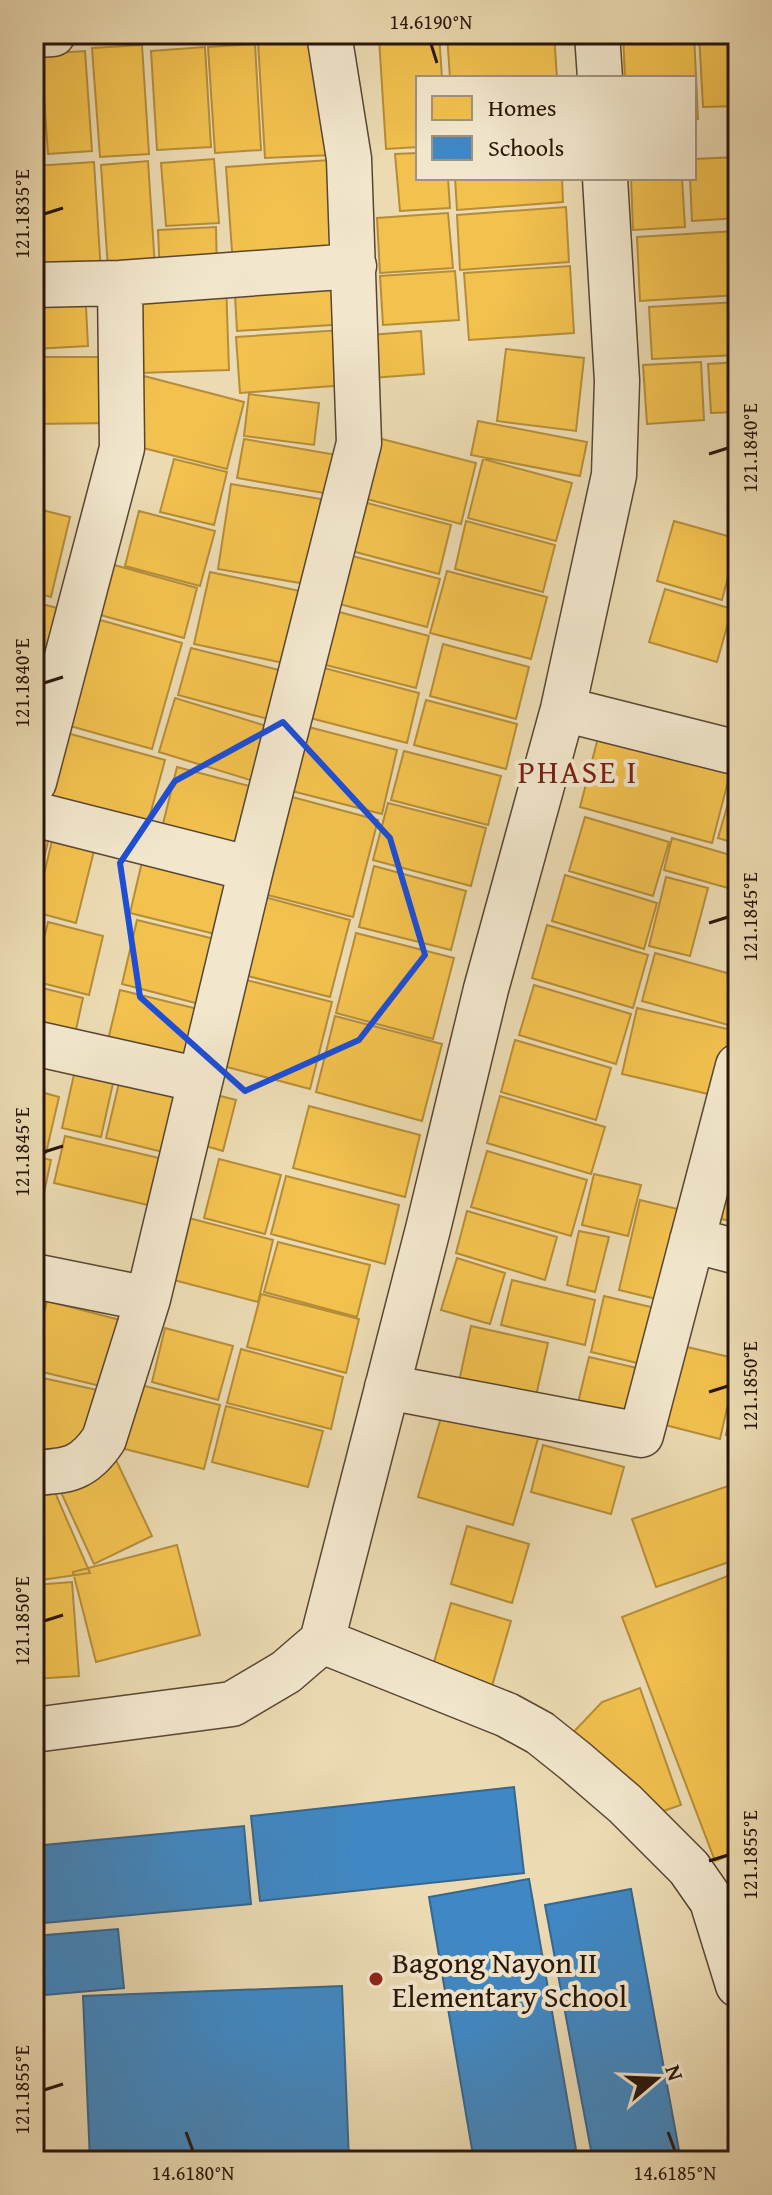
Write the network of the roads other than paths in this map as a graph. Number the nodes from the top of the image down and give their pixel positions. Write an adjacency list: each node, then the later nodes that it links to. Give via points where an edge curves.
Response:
1 (53, 34): 4 (street)
2 (329, 34): 7 (street, via 349,159)
3 (597, 34): 5 (street)
4 (34, 35)
5 (600, 76)
6 (605, 180): 10 (street, via 617,381 614,475)
7 (354, 266): 8 (street); 14 (street, via 359,443)
8 (120, 283): 9 (street); 12 (street, via 122,448)
9 (34, 285)
10 (563, 709): 11 (street); 22 (street, via 486,989)
11 (738, 753)
12 (34, 782)
13 (34, 814): 14 (street)
14 (251, 869): 17 (street)
15 (34, 1043): 17 (street)
16 (738, 1066): 18 (street)
17 (200, 1080): 21 (street)
18 (692, 1240): 19 (street); 22 (street, via 641,1435)
19 (738, 1252)
20 (34, 1276): 21 (street)
21 (148, 1299): 23 (street, via 104,1439 77,1467)
22 (387, 1387): 24 (street)
23 (34, 1473)
24 (322, 1641): 25 (street, via 286,1672 232,1704); 26 (street, via 540,1733)
25 (34, 1730)
26 (725, 1895): 27 (street)
27 (738, 1985)

